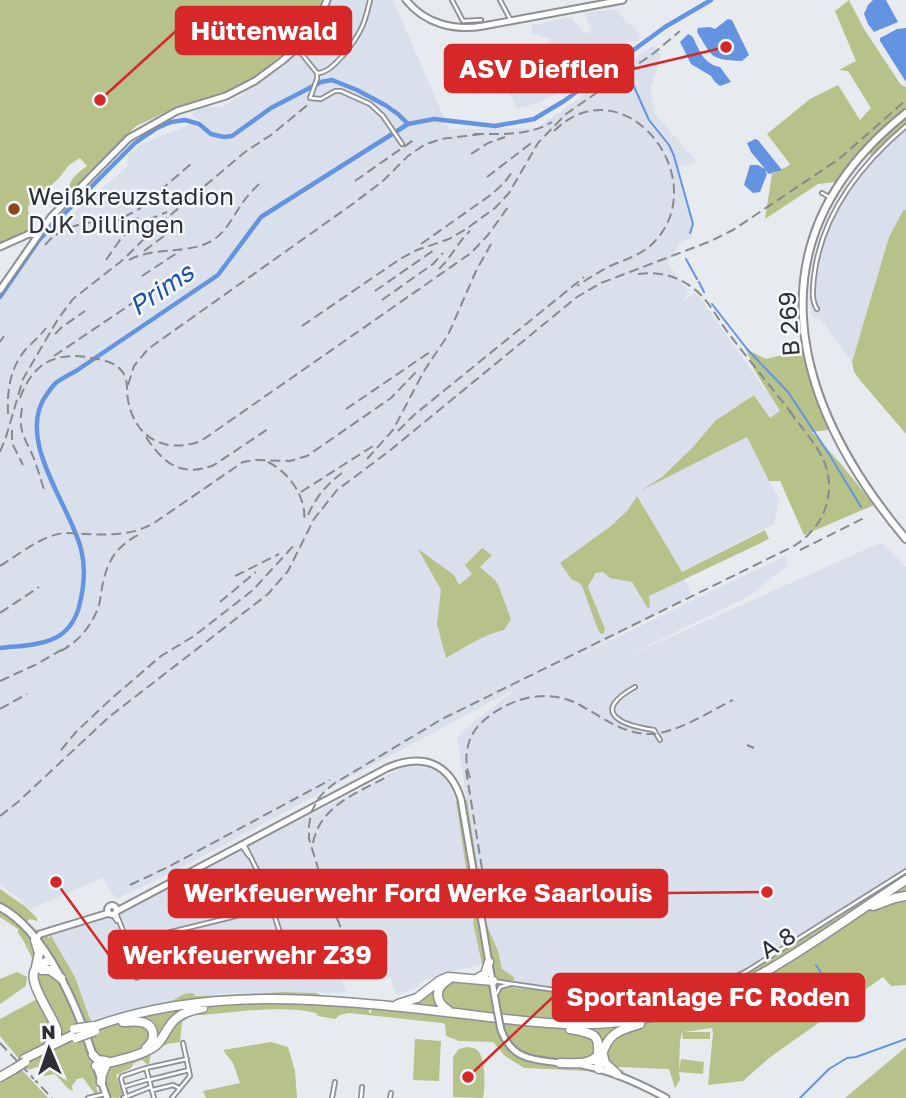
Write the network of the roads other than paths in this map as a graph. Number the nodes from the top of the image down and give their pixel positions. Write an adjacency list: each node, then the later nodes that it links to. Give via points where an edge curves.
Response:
1 (327, 0): 9 (street, via 315,28)
2 (370, 0): 10 (street, via 352,44 333,66)
3 (406, 0): 8 (street, via 423,15 448,26)
4 (452, 0): 7 (street, via 463,21)
5 (500, 0): 8 (street)
6 (623, 0): 8 (street)
7 (481, 20)
8 (510, 21)
9 (297, 48): 10 (street); 16 (street, via 242,89 177,111 136,132)
10 (317, 73): 13 (street, via 310,98 318,100 338,90 350,94 374,107)
11 (906, 113): 15 (main road, B 269 / B 269, via 858,159)
12 (906, 126): 19 (street, via 860,172 831,219 815,270)
13 (401, 144)
14 (822, 193): 15 (street)
15 (831, 198): 20 (main road, B 269 / B 269, via 813,236 804,272 806,349 837,439)
16 (36, 236): 17 (street); 18 (street)
17 (0, 247)
18 (0, 290)
19 (817, 309)
20 (906, 541)
21 (635, 687): 22 (street, via 613,703 615,717 654,730)
22 (660, 740)
23 (242, 845): 27 (street, via 265,886); 30 (street); 37 (street, via 399,763 434,764 451,778 461,799)
24 (906, 871): 45 (street, via 752,967 673,1003 612,1013 569,992)
25 (906, 883): 28 (highway, A 8 / A 8); 50 (highway, A 8 / A 8, via 766,971 700,1003 656,1017 587,1024)
26 (906, 895): 28 (highway)
27 (270, 905): 32 (street); 38 (street, via 283,950 279,957)
28 (873, 906): 52 (highway, A 8 / A 8, via 753,983 704,1006)
29 (0, 907): 31 (main road)
30 (113, 912): 33 (street); 35 (street)
31 (26, 927): 33 (street); 34 (main road)
32 (181, 929): 35 (street); 41 (street)
33 (46, 933): 34 (street); 36 (street, via 42,941)
34 (35, 940): 36 (main road); 39 (highway)
35 (126, 943): 40 (street)
36 (49, 959): 39 (highway); 42 (main road)
37 (489, 962): 43 (highway, via 483,977); 44 (street)
38 (257, 967)
39 (39, 970): 42 (highway, via 50,970); 55 (highway, via 36,980 45,1000 60,1025); 57 (highway, via 33,975 34,982 57,1030)
40 (137, 973)
41 (196, 975)
42 (61, 978): 61 (main road)
43 (469, 979): 44 (highway); 48 (highway, via 443,978 412,1000); 50 (highway, via 449,980 438,991 442,1006)
44 (493, 982): 45 (street); 46 (street)
45 (509, 984): 46 (street, via 498,990)
46 (496, 1001): 63 (street, bridge, via 501,1030 510,1047 520,1055)
47 (200, 1006): 48 (highway, A 8, via 290,999); 49 (highway, A 8); 54 (highway, A 8, via 338,1006)
48 (388, 1006): 50 (highway, A 8)
49 (190, 1008): 51 (highway, A 8); 53 (highway, A 8, via 137,1014); 62 (highway, via 173,1021 153,1048)
50 (458, 1013)
51 (117, 1023): 53 (highway, A 8); 62 (highway, via 146,1023 153,1031 153,1041 142,1050)
52 (641, 1024): 54 (highway, A 8); 58 (highway, via 613,1035)
53 (95, 1027): 55 (highway, A 8, bridge)
54 (568, 1028): 58 (highway, via 596,1037)
55 (75, 1034): 57 (highway, A 8); 60 (highway, A 8)
56 (183, 1043): 59 (street)
57 (48, 1046): 60 (highway, A 8)
58 (601, 1054): 63 (highway, via 588,1063); 65 (highway); 67 (highway)
59 (187, 1059): 64 (street); 66 (street)
60 (24, 1060): 68 (highway, A 8, bridge)
61 (95, 1061): 62 (highway); 75 (street)
62 (106, 1062): 75 (highway)
63 (560, 1063): 65 (street)
64 (146, 1068): 69 (street); 71 (street, via 122,1076)
65 (599, 1069): 67 (street)
66 (189, 1070): 69 (street); 73 (street, via 190,1077)
67 (617, 1074): 84 (street)
68 (0, 1075)
69 (149, 1079): 71 (street); 74 (street)
70 (335, 1082): 81 (street)
71 (124, 1087): 77 (street)
72 (362, 1087): 82 (street)
73 (179, 1088): 74 (street); 80 (street)
74 (152, 1089): 77 (street); 79 (street)
75 (104, 1091): 78 (street)
76 (391, 1093): 83 (street)
77 (125, 1097)
78 (88, 1098)
79 (154, 1098)
80 (172, 1098)
81 (332, 1098)
82 (360, 1098)
83 (390, 1098)
84 (666, 1098)

